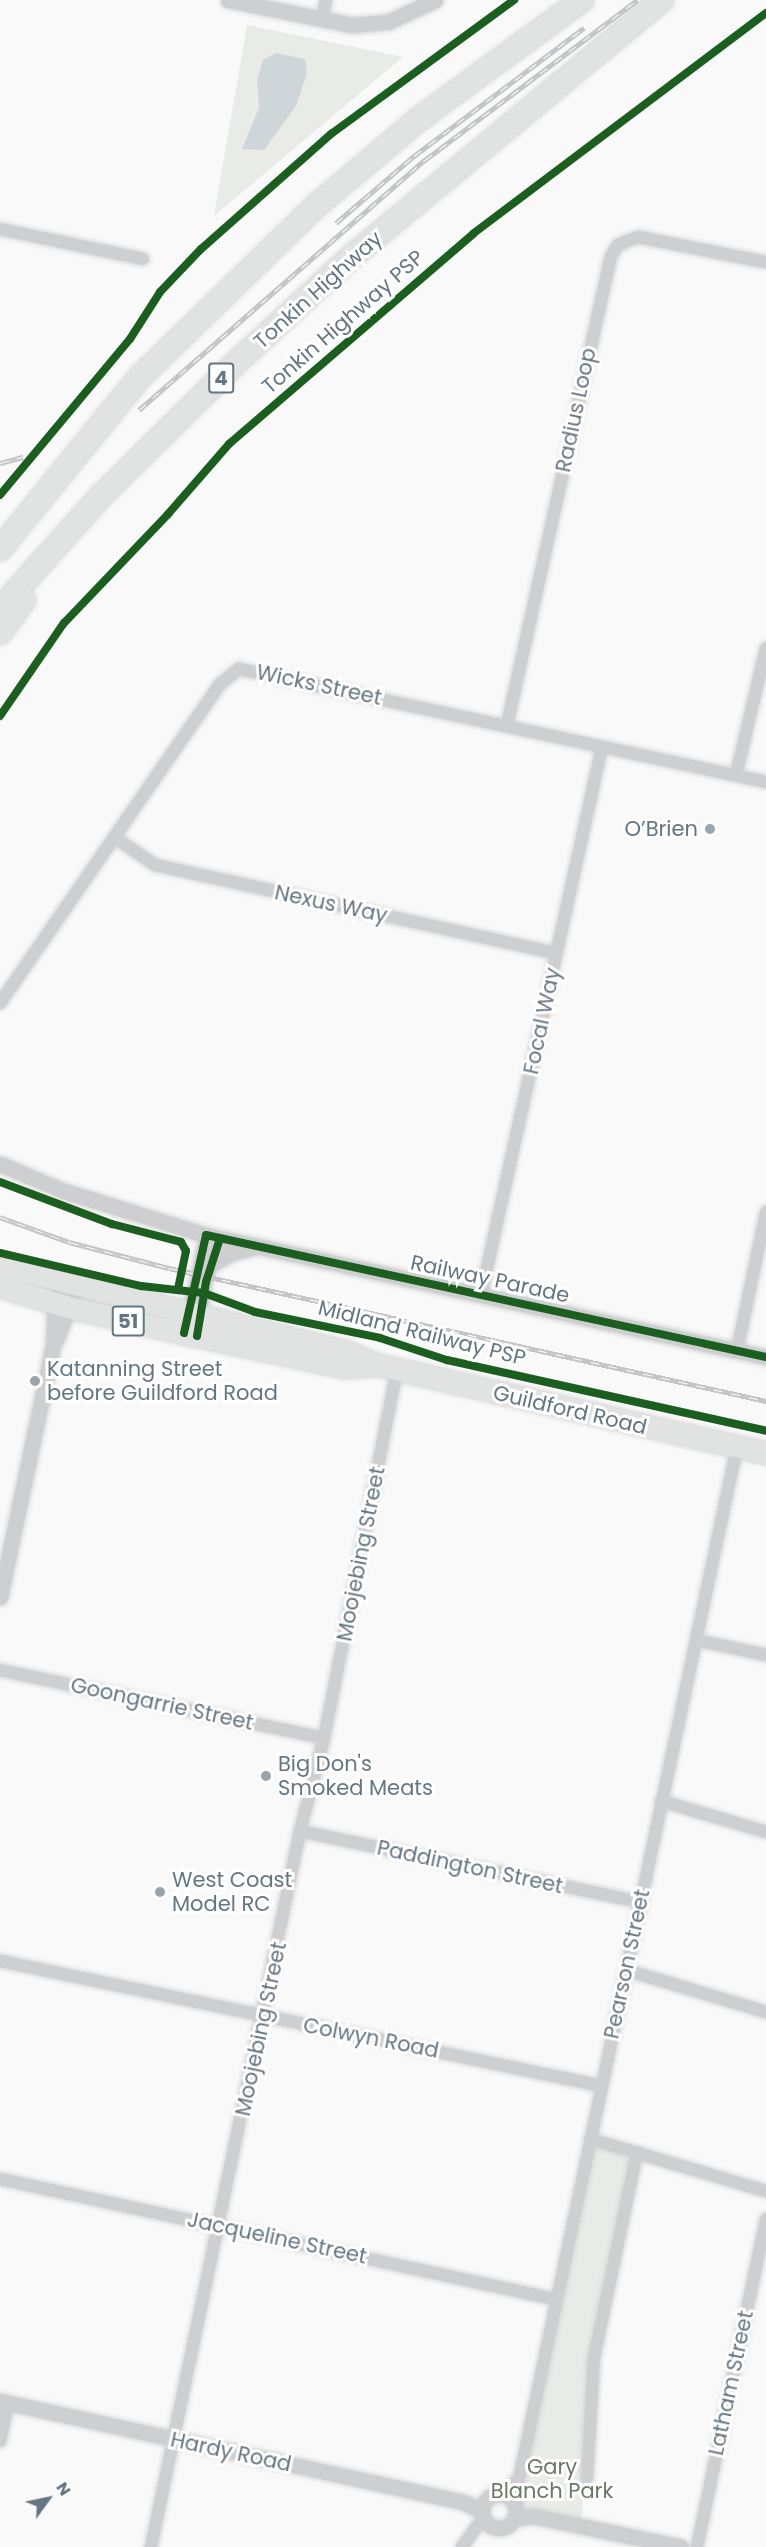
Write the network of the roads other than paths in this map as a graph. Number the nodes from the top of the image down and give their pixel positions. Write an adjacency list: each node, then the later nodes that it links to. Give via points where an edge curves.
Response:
1 (228, 0): 7 (street)
2 (326, 0): 7 (street)
3 (435, 0): 7 (street, via 388,22 352,25)
4 (582, 0): 12 (highway, via 419,119 317,205 148,369)
5 (662, 0): 8 (highway, Tonkin Highway / 4)
6 (679, 0): 8 (highway)
7 (322, 20)
8 (526, 115): 13 (highway, Tonkin Highway / 4, via 350,258 157,438)
9 (0, 228): 10 (street)
10 (143, 259)
11 (766, 262): 19 (street, Radius Loop, via 638,237 618,245 611,256)
12 (61, 472): 14 (highway); 15 (highway)
13 (100, 497): 16 (highway, Tonkin Highway / 4); 17 (highway)
14 (0, 533)
15 (0, 549)
16 (0, 609)
17 (0, 633)
18 (766, 648): 21 (street)
19 (507, 725): 20 (street, Wicks Street); 23 (street, Wicks Street, via 238,669 219,685)
20 (602, 747): 21 (street, Wicks Street); 24 (street, Focal Way)
21 (736, 776): 22 (street, Wicks Street)
22 (766, 782)
23 (114, 837): 24 (street, Nexus Way, via 155,865); 25 (street, Wicks Street)
24 (556, 953): 34 (street, Focal Way)
25 (0, 1003)
26 (0, 1164): 28 (street, Railway Parade, via 64,1191)
27 (766, 1212): 36 (street)
28 (213, 1237): 29 (street, Railway Parade); 31 (street); 35 (street)
29 (258, 1246): 31 (street, via 232,1253); 34 (street, Railway Parade)
30 (0, 1265): 33 (highway, Guildford Road / 51)
31 (210, 1265): 35 (street)
32 (0, 1286): 33 (highway, Guildford Road / 51)
33 (66, 1295): 35 (highway, Guildford Road / 51); 41 (street)
34 (481, 1295): 36 (street, Railway Parade)
35 (192, 1325): 38 (highway, Guildford Road / 51, via 344,1367 374,1364)
36 (737, 1351): 37 (street, Railway Parade)
37 (766, 1357)
38 (397, 1370): 39 (highway, Guildford Road / 51); 45 (street, Moojebing Street)
39 (737, 1447): 40 (highway, Guildford Road / 51); 42 (street, Pearson Street)
40 (766, 1453)
41 (0, 1597)
42 (696, 1640): 43 (street); 46 (street, Pearson Street)
43 (766, 1655)
44 (0, 1670): 45 (street, Goongarrie Street)
45 (324, 1738): 47 (street, Moojebing Street)
46 (661, 1801): 48 (street); 49 (street, Pearson Street)
47 (300, 1832): 49 (street, Paddington Street); 53 (street, Moojebing Street)
48 (766, 1832)
49 (640, 1902): 51 (street, Pearson Street)
50 (0, 1961): 53 (street, Colwyn Road)
51 (626, 1970): 52 (street); 54 (street, Pearson Street)
52 (766, 2012)
53 (265, 2017): 54 (street, Colwyn Road); 60 (street, Moojebing Street)
54 (602, 2086): 55 (street, Pearson Street)
55 (590, 2139): 56 (street); 61 (street, Pearson Street)
56 (637, 2152): 58 (street); 65 (street, via 594,2358)
57 (0, 2179): 60 (street, Jacqueline Street)
58 (766, 2191)
59 (766, 2219): 71 (street, Latham Street)
60 (219, 2225): 61 (street, Jacqueline Street); 63 (street, Moojebing Street)
61 (554, 2299): 66 (street, Pearson Street)
62 (4, 2402): 63 (street, Hardy Road); 64 (street)
63 (173, 2439): 67 (street, Hardy Road, via 463,2502); 68 (street, Moojebing Street)
64 (0, 2441)
65 (587, 2478)
66 (512, 2506): 67 (street); 67 (street, via 499,2528); 70 (street, via 526,2509 533,2516)
67 (485, 2513): 69 (street)
68 (152, 2547)
69 (462, 2547)
70 (681, 2547)
71 (696, 2547)

